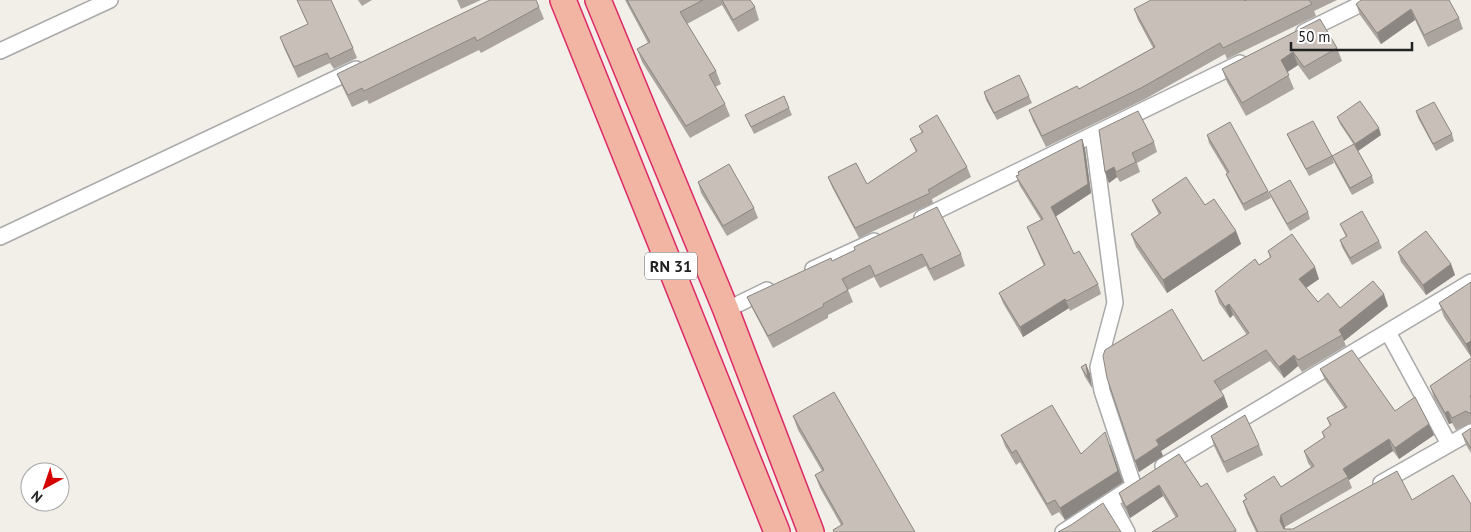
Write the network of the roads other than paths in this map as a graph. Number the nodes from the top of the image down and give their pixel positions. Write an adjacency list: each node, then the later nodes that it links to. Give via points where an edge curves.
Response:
1 (110, 0): 6 (street)
2 (563, 0): 24 (highway, RN 31)
3 (598, 0): 16 (highway, RN 31)
4 (1361, 4): 5 (street)
5 (1290, 38)
6 (0, 51)
7 (1255, 56): 9 (street)
8 (369, 63): 12 (street)
9 (1093, 135): 10 (street); 20 (street, via 1115,303 1098,367 1102,391)
10 (906, 226)
11 (888, 234): 13 (street)
12 (0, 237)
13 (798, 276)
14 (1471, 282): 17 (street)
15 (780, 284): 16 (street)
16 (726, 310): 25 (highway, RN 31)
17 (1388, 332): 19 (street); 20 (street)
18 (1471, 432): 19 (street)
19 (1449, 444): 21 (street)
20 (1144, 479): 22 (street)
21 (1371, 488)
22 (1112, 502): 23 (street); 27 (street)
23 (1082, 527): 26 (street)
24 (778, 532)
25 (811, 532)
26 (1063, 532)
27 (1127, 532)

